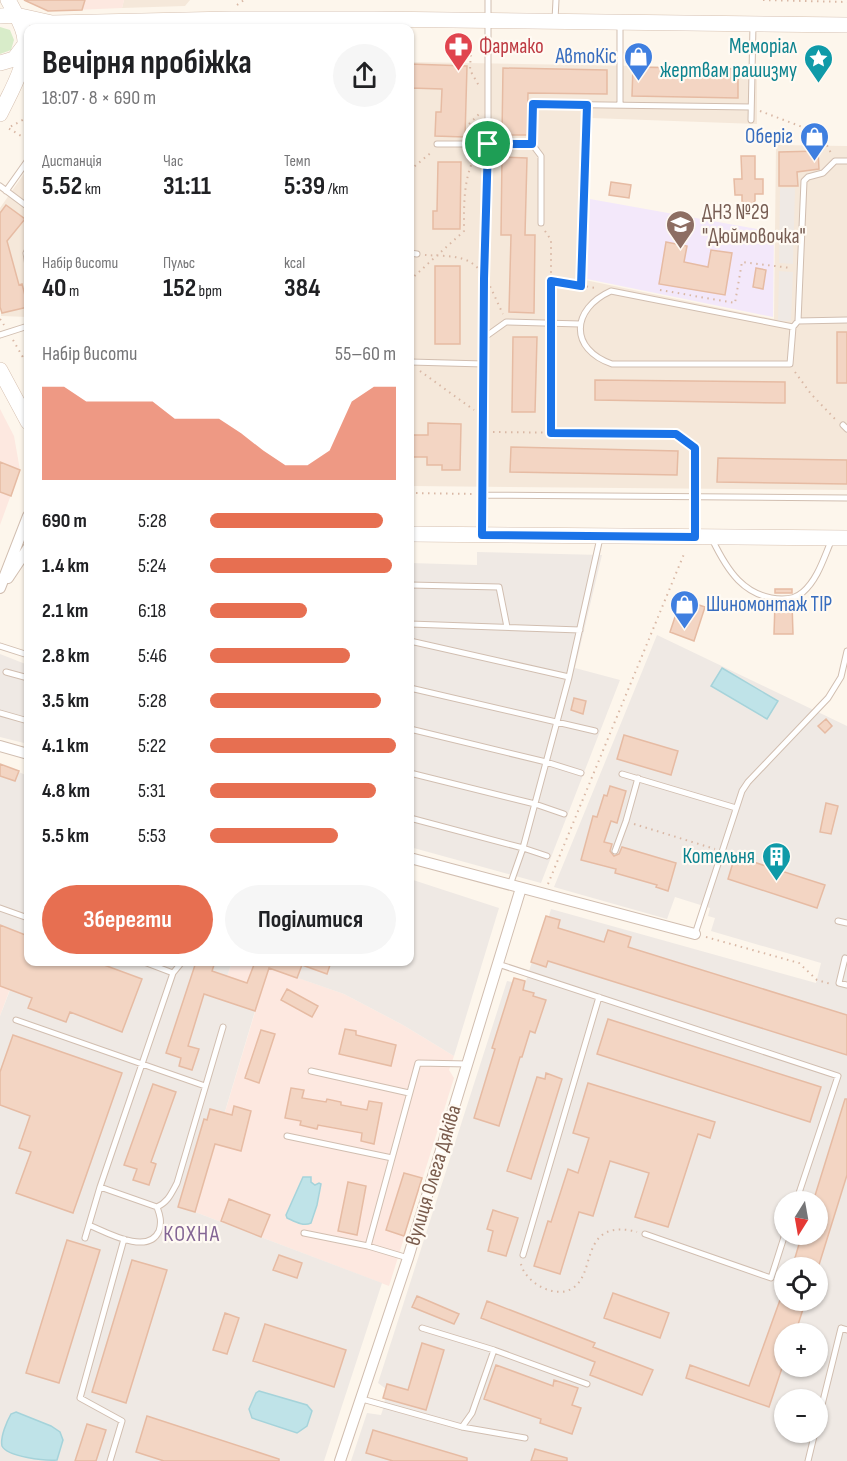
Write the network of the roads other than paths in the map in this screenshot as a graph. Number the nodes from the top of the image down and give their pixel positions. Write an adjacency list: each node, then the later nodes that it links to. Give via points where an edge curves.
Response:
1 (8, 0): 6 (street)
2 (488, 0): 5 (lane)
3 (556, 0): 7 (lane)
4 (0, 16): 6 (street)
5 (488, 20): 7 (street); 11 (street); 20 (lane)
6 (18, 21): 9 (street); 14 (street, via 24,35)
7 (555, 21): 8 (street)
8 (620, 22): 12 (street); 15 (lane)
9 (78, 24)
10 (124, 24): 11 (street, via 231,19)
11 (375, 24)
12 (753, 24): 13 (street); 16 (lane)
13 (847, 25)
14 (18, 54): 17 (street, via 17,79)
15 (620, 105): 16 (lane); 21 (lane, via 533,104)
16 (752, 107): 18 (lane)
17 (0, 114)
18 (751, 120)
19 (437, 144): 20 (lane)
20 (488, 144): 21 (lane)
21 (532, 144): 27 (lane, via 541,156)
22 (847, 161): 31 (lane, via 836,161 823,173 804,181)
23 (24, 166): 25 (lane)
24 (0, 186): 25 (lane)
25 (6, 191): 26 (lane)
26 (24, 204)
27 (541, 223)
28 (414, 254): 29 (lane)
29 (417, 254)
30 (847, 320): 31 (lane)
31 (798, 321): 34 (lane)
32 (580, 324): 34 (lane, via 596,298 611,291); 34 (lane, via 589,350 612,364 790,364); 37 (lane, via 506,322 485,337)
33 (24, 327): 35 (lane)
34 (793, 327)
35 (0, 334)
36 (414, 362): 37 (lane)
37 (484, 364): 40 (lane)
38 (0, 370): 39 (street)
39 (24, 415)
40 (483, 495): 41 (lane); 45 (lane)
41 (695, 496): 42 (lane); 47 (lane)
42 (847, 498)
43 (24, 527): 52 (street)
44 (414, 534): 45 (street)
45 (482, 535): 46 (street)
46 (600, 536): 47 (street); 55 (lane)
47 (695, 537): 48 (street)
48 (712, 537): 49 (street); 49 (lane, via 731,572 748,590 766,598 794,599 814,578)
49 (840, 538)
50 (24, 554): 52 (street)
51 (414, 585): 54 (lane, via 499,587)
52 (0, 590)
53 (414, 624): 54 (lane)
54 (507, 627): 55 (lane)
55 (579, 630): 62 (lane)
56 (414, 642): 62 (lane)
57 (0, 646): 59 (lane)
58 (847, 651): 77 (lane, via 836,687 748,782)
59 (24, 653)
60 (6, 672): 61 (lane)
61 (24, 677)
62 (569, 677): 66 (lane)
63 (414, 689): 66 (lane)
64 (0, 713): 65 (lane)
65 (24, 720)
66 (556, 722): 68 (lane); 71 (lane)
67 (414, 730): 71 (lane)
68 (595, 731)
69 (0, 746): 70 (street)
70 (24, 753)
71 (546, 762): 72 (lane); 76 (lane)
72 (581, 773)
73 (414, 774): 76 (lane)
74 (622, 774): 75 (lane)
75 (638, 778): 77 (lane); 81 (lane)
76 (535, 804): 78 (lane); 80 (lane)
77 (735, 808): 89 (lane)
78 (564, 814)
79 (414, 819): 80 (lane)
80 (523, 848): 82 (lane); 84 (lane)
81 (615, 851)
82 (547, 856)
83 (414, 859): 84 (street)
84 (516, 887): 89 (street); 91 (street, вулиця Олега Дяківа)
85 (0, 908): 86 (lane)
86 (24, 917)
87 (838, 921): 88 (lane)
88 (847, 923)
89 (695, 934)
90 (847, 958): 95 (lane, via 840,982)
91 (498, 964): 96 (lane); 99 (street, вулиця Олега Дяківа)
92 (155, 966): 94 (lane)
93 (179, 966): 94 (lane)
94 (173, 973): 100 (lane)
95 (847, 985)
96 (599, 998): 107 (lane, via 838,1076); 116 (lane)
97 (16, 1020): 100 (lane)
98 (223, 1027): 102 (lane)
99 (468, 1064): 103 (lane, via 418,1062); 117 (street, вулиця Олега Дяківа)
100 (142, 1065): 102 (lane); 106 (lane)
101 (311, 1071): 103 (lane)
102 (205, 1086): 108 (lane, via 177,1183 164,1204)
103 (409, 1094): 105 (lane)
104 (287, 1136): 105 (lane)
105 (392, 1158): 115 (lane)
106 (100, 1187): 108 (lane); 109 (lane)
107 (800, 1191)
108 (157, 1207): 113 (lane, via 160,1226 152,1240 144,1243)
109 (89, 1225): 112 (lane); 113 (lane)
110 (304, 1233): 115 (lane)
111 (645, 1234): 114 (lane, via 771,1278)
112 (85, 1238)
113 (124, 1239): 127 (lane, via 80,1398 122,1421)
114 (782, 1245)
115 (368, 1246): 117 (lane)
116 (523, 1255)
117 (408, 1258): 123 (street, вулиця Олега Дяківа)
118 (422, 1328): 120 (lane)
119 (847, 1330): 122 (lane, via 841,1328)
120 (495, 1350): 121 (lane); 124 (lane, via 472,1413)
121 (587, 1384)
122 (826, 1389)
123 (362, 1399): 124 (lane); 128 (street, вулиця Олега Дяківа)
124 (462, 1427): 125 (lane)
125 (525, 1438)
126 (812, 1443): 129 (lane)
127 (110, 1461)
128 (340, 1461)
129 (807, 1461)

